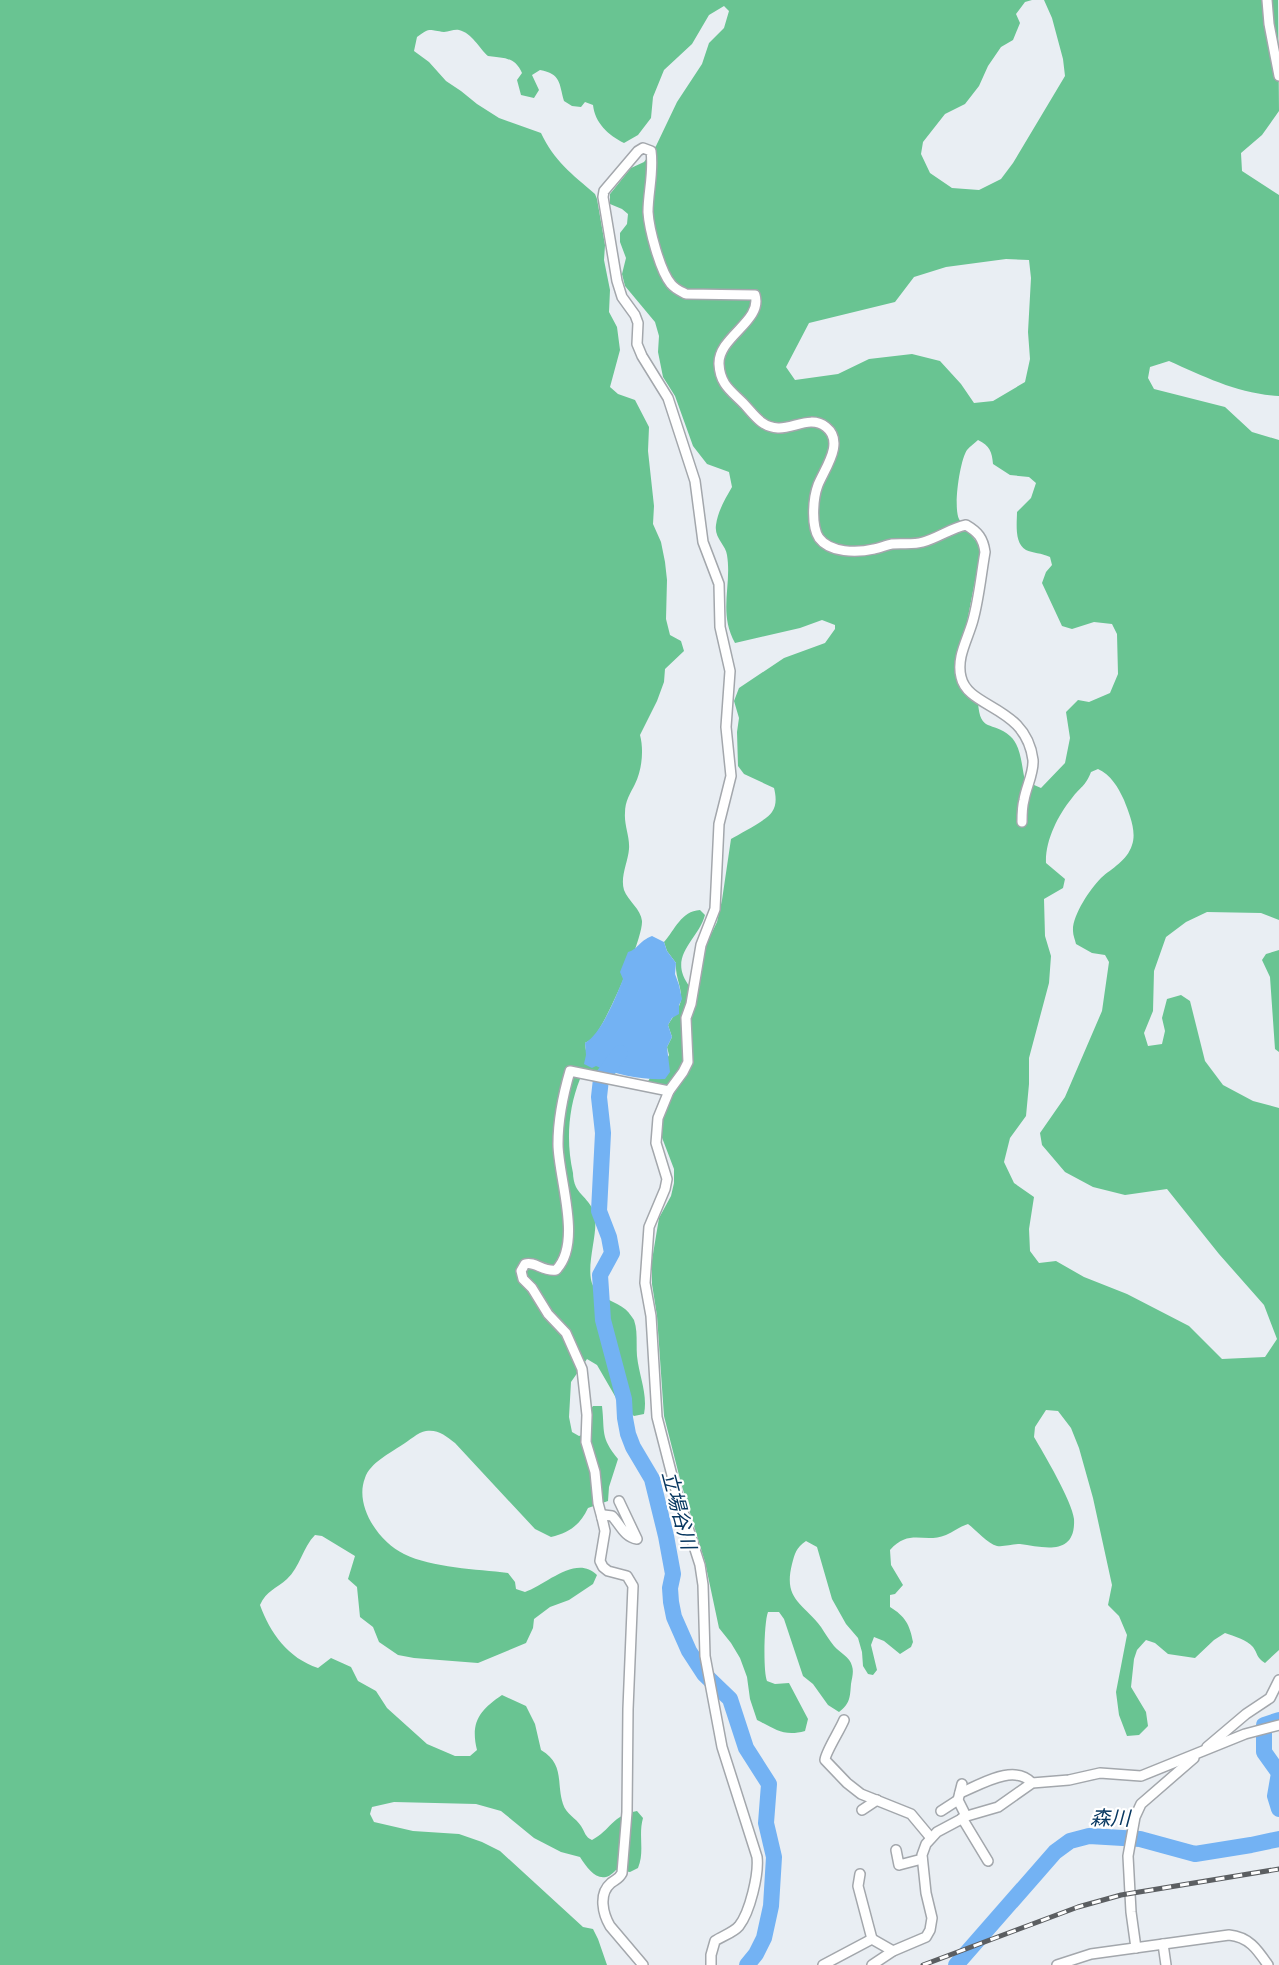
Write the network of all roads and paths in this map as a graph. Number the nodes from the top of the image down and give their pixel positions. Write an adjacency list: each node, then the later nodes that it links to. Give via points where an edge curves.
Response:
1 (1267, 0): 2 (street)
2 (1279, 76)
3 (1022, 822): 4 (street, via 1033,762 1027,737 1020,726 969,690 962,682 959,668 973,622 984,542 978,532 966,525 926,541 871,550 834,549 820,539 815,531 815,493 828,466 833,436 821,423 779,428 766,425 732,394 721,375 720,355 752,312 755,294 686,294 669,282 648,212 651,151 643,148 604,192 612,258 622,297 638,323 639,350 668,398 695,481 703,542 719,584 720,627 730,671 726,727 731,776 719,824 715,909 701,945 686,1018 688,1062)
4 (669, 1091): 6 (street, via 570,1071 560,1113 558,1145 568,1202 564,1253 556,1270 548,1271 530,1263 521,1272 548,1314 566,1333 582,1369 586,1442); 27 (street, via 656,1131 667,1179 649,1227 645,1283 651,1316 657,1417 700,1565 705,1656 722,1747 758,1867 743,1918 738,1926 715,1941)
5 (619, 1501): 6 (street, via 637,1539 624,1532 612,1516)
6 (602, 1518): 26 (street, via 605,1531 600,1561 608,1571 627,1576 634,1599 622,1873 610,1884 603,1905 610,1926)
7 (1279, 1680): 10 (street, via 1270,1698)
8 (844, 1720): 13 (street, via 825,1761 853,1789)
9 (1279, 1725): 10 (street, via 1245,1734)
10 (1199, 1754): 11 (street, via 1141,1776 1100,1773); 24 (street, via 1141,1804 1134,1824 1128,1865)
11 (1032, 1783): 12 (street, via 1019,1776 1005,1775); 16 (street, via 998,1807)
12 (960, 1792): 15 (street); 16 (street)
13 (877, 1800): 14 (street); 17 (street, via 911,1814)
14 (862, 1810)
15 (941, 1811)
16 (964, 1817): 17 (street); 20 (street)
17 (931, 1838): 19 (street)
18 (896, 1850): 19 (street, via 898,1865)
19 (922, 1859): 25 (street, via 932,1918 930,1930 926,1938)
20 (988, 1861)
21 (860, 1874): 22 (street, via 858,1886)
22 (872, 1939): 25 (street); 28 (street)
23 (1163, 1944): 24 (street); 31 (street); 32 (street, via 1217,1935 1239,1936 1248,1940)
24 (1136, 1948): 30 (street, via 1091,1954)
25 (893, 1951): 29 (street)
26 (643, 1965)
27 (711, 1965)
28 (823, 1965)
29 (872, 1965)
30 (1057, 1965)
31 (1166, 1965)
32 (1268, 1965)

